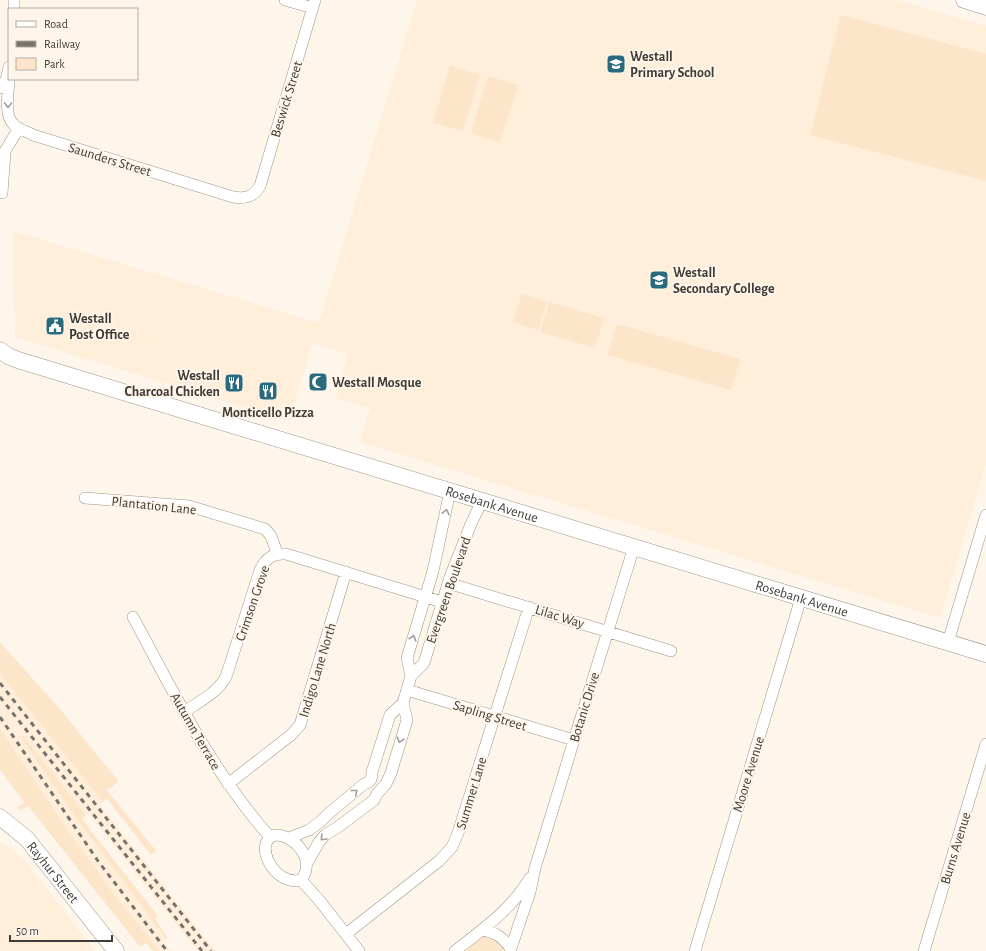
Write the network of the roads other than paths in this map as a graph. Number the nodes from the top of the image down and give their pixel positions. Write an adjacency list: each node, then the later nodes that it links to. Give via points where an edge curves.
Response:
1 (285, 0): 3 (street)
2 (964, 0): 4 (street)
3 (314, 4): 10 (street, Beswick Street, via 260,186)
4 (986, 7)
5 (8, 72): 7 (street)
6 (9, 80): 8 (street, one-way to 8, via 9,115 13,123)
7 (0, 88)
8 (23, 130): 9 (street, via 6,151); 10 (street, Saunders Street, via 233,197 243,198)
9 (2, 193)
10 (252, 195)
11 (0, 350): 12 (street, Rosebank Avenue, via 18,360)
12 (450, 491): 14 (street, Rosebank Avenue); 20 (street, Evergreen Boulevard, one-way to 12)
13 (84, 498): 17 (street, Plantation Lane, via 197,508 264,529 271,536)
14 (482, 501): 16 (street, Rosebank Avenue); 19 (street, Evergreen Boulevard)
15 (986, 515): 26 (street)
16 (634, 547): 21 (street, Rosebank Avenue); 25 (street, Botanic Drive)
17 (277, 553): 18 (street, Crimson Grove); 32 (street, Crimson Grove, via 267,559 260,570 226,677 218,688)
18 (346, 572): 20 (street, Crimson Grove); 36 (street, Indigo Lane North, via 300,725 291,735)
19 (448, 583): 22 (street, Evergreen Boulevard); 23 (street, Lilac Way)
20 (426, 597): 22 (street, Crimson Grove); 29 (street, Evergreen Boulevard, one-way to 20, via 407,658)
21 (801, 598): 26 (street, Rosebank Avenue); 49 (street, Moore Avenue)
22 (442, 602): 29 (street, Evergreen Boulevard, via 424,664)
23 (529, 607): 25 (street, Lilac Way); 33 (street, Summer Lane)
24 (133, 617): 32 (street, Autumn Terrace)
25 (608, 631): 27 (street, Lilac Way); 34 (street, Botanic Drive)
26 (948, 642): 28 (street, Rosebank Avenue)
27 (671, 651)
28 (986, 654)
29 (411, 676): 30 (street, Evergreen Boulevard)
30 (407, 690): 31 (street, Evergreen Boulevard); 33 (street, Sapling Street)
31 (403, 703): 39 (street, Evergreen Boulevard, one-way to 31, via 309,830 370,781 390,715); 40 (street, Evergreen Boulevard, one-way to 40, via 407,720 386,784 374,800 325,835)
32 (184, 712): 36 (street, Autumn Terrace)
33 (494, 716): 34 (street, Sapling Street); 44 (street, Summer Lane, via 452,847 439,862)
34 (574, 740): 41 (street, Botanic Drive)
35 (986, 744): 50 (street, Burns Avenue)
36 (228, 784): 38 (street, Autumn Terrace)
37 (0, 817): 46 (street, Rayhur Street, via 27,839)
38 (270, 837): 39 (street, via 281,835); 42 (street, via 266,844 266,853 272,868 291,882)
39 (289, 838): 40 (street, via 299,847)
40 (307, 863): 42 (street, via 305,875)
41 (535, 868): 43 (street, Botanic Drive, via 516,899); 45 (street, Botanic Drive, via 530,892)
42 (301, 880): 44 (street)
43 (482, 930): 45 (street, Botanic Drive, via 500,936); 48 (street, Botanic Drive)
44 (346, 934): 47 (street)
45 (510, 950)
46 (116, 951)
47 (359, 951)
48 (455, 951)
49 (695, 951)
50 (924, 951)

